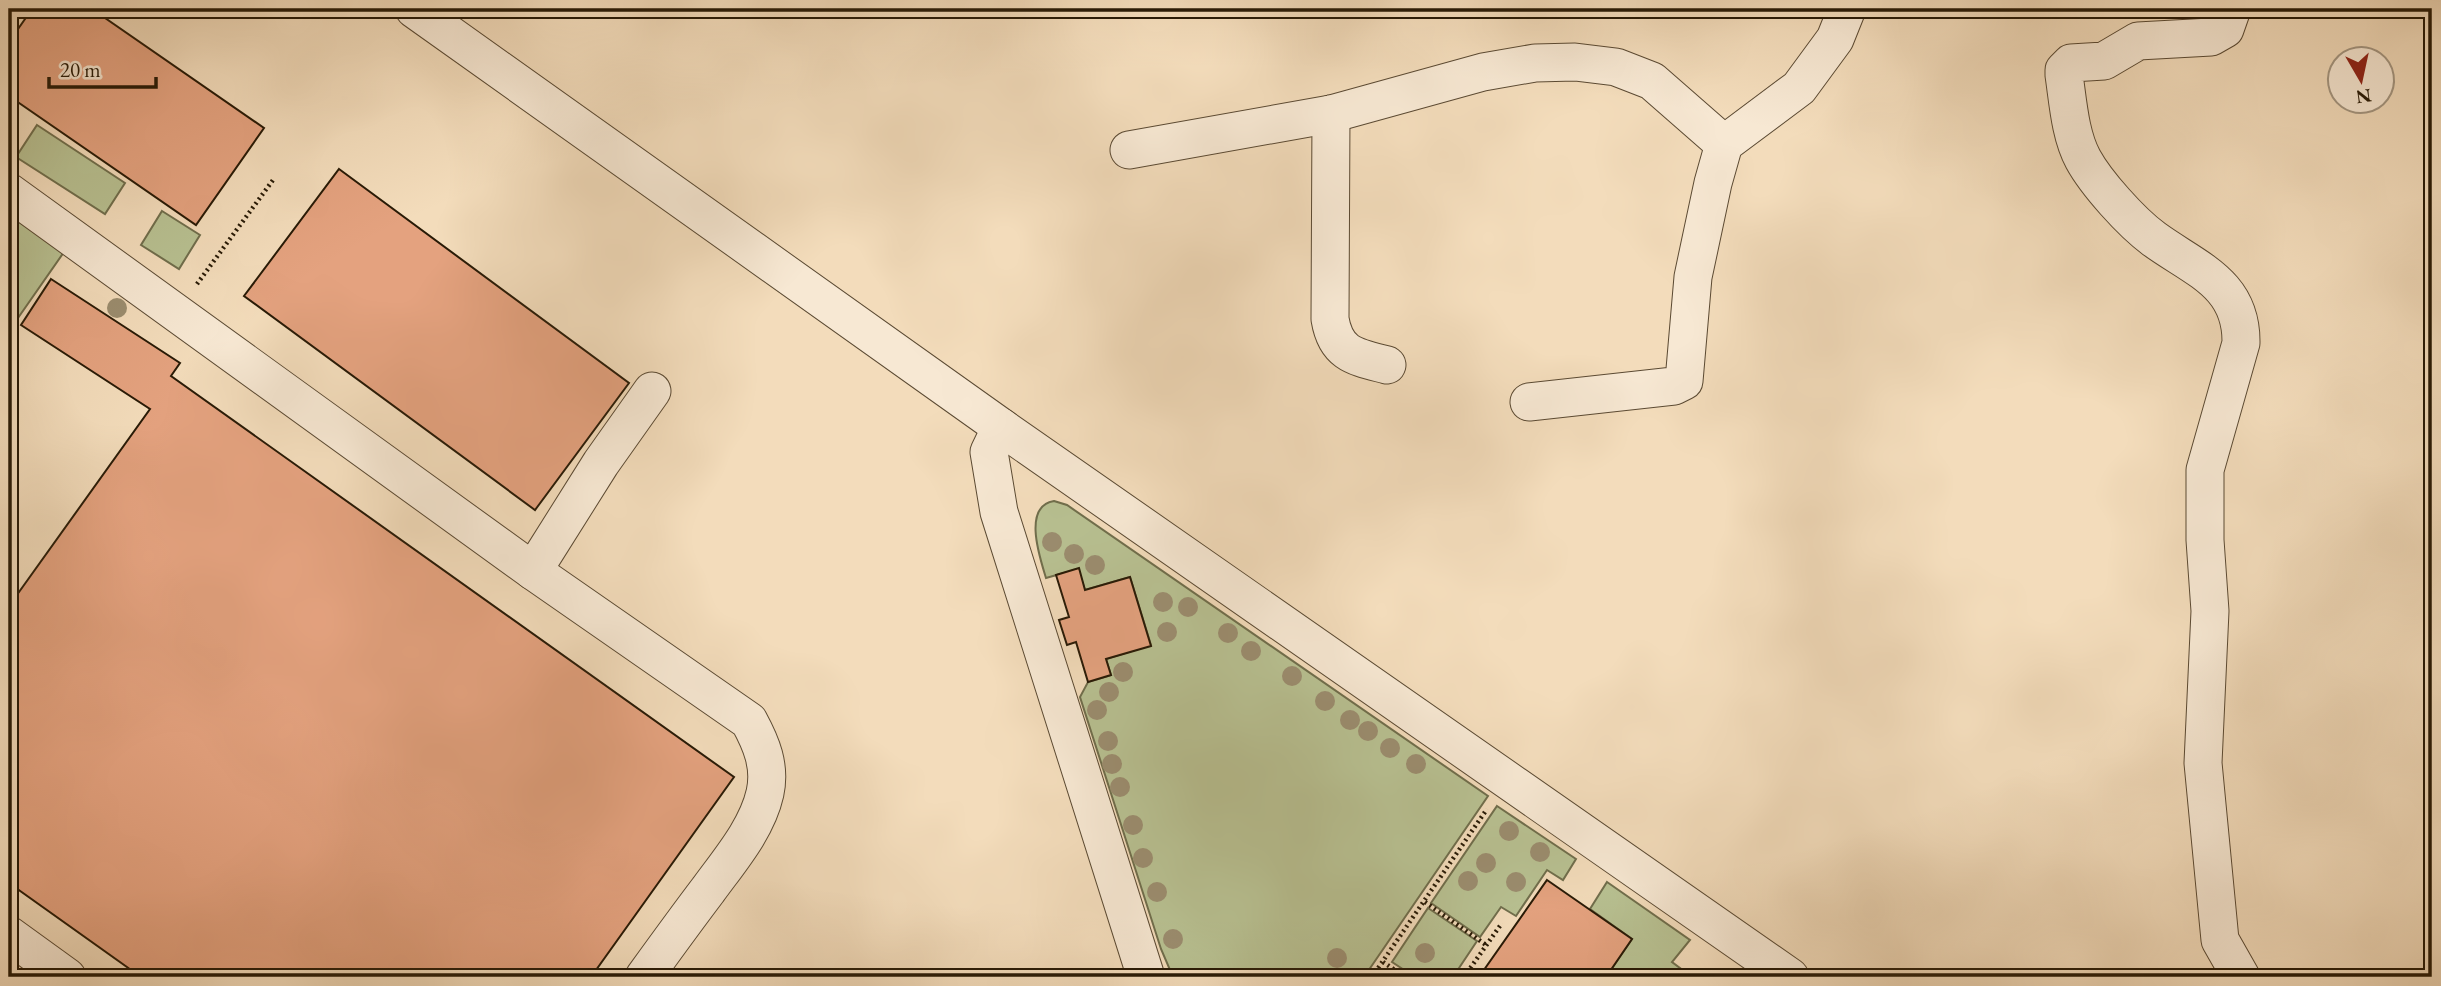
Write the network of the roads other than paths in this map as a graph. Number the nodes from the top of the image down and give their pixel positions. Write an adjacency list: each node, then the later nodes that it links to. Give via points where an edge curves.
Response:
1 (414, 9): 11 (street)
2 (1847, 9): 5 (street, via 1835,39 1799,88)
3 (2232, 9): 18 (street, via 2225,29 2211,37 2138,41 2104,61 2071,63 2064,75 2083,160 2151,237 2216,281 2230,296 2242,328 2205,470 2210,611 2203,763 2220,940)
4 (1331, 114): 5 (street, via 1483,72 1535,62 1575,62 1616,67 1653,81); 6 (street); 8 (street, via 1332,332 1346,352)
5 (1724, 144): 10 (street, via 1693,278 1684,381 1675,386)
6 (1129, 150)
7 (9, 192): 12 (street)
8 (1387, 365)
9 (652, 391): 12 (street)
10 (1529, 402)
11 (1001, 427): 16 (street, via 989,452 999,512); 17 (street)
12 (533, 571): 15 (street, via 749,721 763,747 766,790 759,813)
13 (9, 935): 14 (street)
14 (68, 977)
15 (644, 977)
16 (1146, 977)
17 (1790, 977)
18 (2241, 977)

